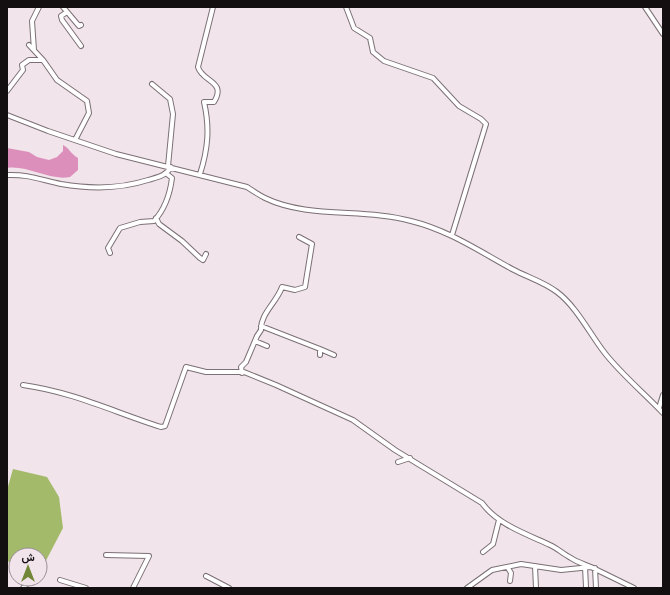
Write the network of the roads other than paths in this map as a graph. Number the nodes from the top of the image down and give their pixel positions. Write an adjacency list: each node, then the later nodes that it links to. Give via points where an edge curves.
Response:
1 (39, 7): 11 (street, via 32,21)
2 (63, 7): 6 (street)
3 (213, 7): 19 (street, via 198,67 202,74 217,86 218,91 214,102 204,102 209,129)
4 (346, 7): 22 (street, via 354,28 370,38 373,52 384,61 433,78 459,106 486,124)
5 (645, 7): 8 (street)
6 (67, 12): 7 (street, via 79,26); 10 (street, via 61,16 62,20)
7 (82, 25)
8 (663, 34)
9 (29, 45): 11 (street)
10 (81, 46)
11 (34, 50): 12 (street)
12 (43, 60): 14 (street, via 29,60 22,65 23,70); 16 (street, via 57,80 87,101 89,113)
13 (152, 84): 17 (street, via 170,98 173,114)
14 (7, 92)
15 (7, 114): 16 (street)
16 (75, 140): 17 (street, via 116,154)
17 (170, 167): 18 (street); 19 (street)
18 (167, 174): 20 (street, via 138,183 100,189 60,184 22,174); 21 (street, via 172,178 170,191 161,213)
19 (200, 174): 22 (street, via 247,187 265,198 290,206 333,213 366,213 396,218)
20 (7, 175)
21 (156, 218): 24 (street, via 154,221 120,228 108,248); 25 (street, via 159,224 200,258 203,260)
22 (452, 234): 35 (street, via 473,248 558,293 605,353)
23 (299, 237): 26 (street, via 312,244 305,287 295,290 282,288)
24 (110, 253)
25 (206, 254)
26 (261, 326): 27 (street, via 262,330); 29 (street)
27 (255, 341): 28 (street); 32 (street, via 246,362 241,367)
28 (267, 346)
29 (320, 349): 30 (street); 31 (street)
30 (320, 355)
31 (334, 355)
32 (242, 373): 33 (street, via 206,372 186,367 165,426 162,427 122,415 69,394); 37 (street, via 276,385 353,420)
33 (23, 385)
34 (663, 395): 35 (street)
35 (659, 408): 36 (street)
36 (663, 413)
37 (410, 458): 38 (street); 39 (street, via 482,503)
38 (398, 462)
39 (499, 520): 40 (street, via 493,544); 45 (street)
40 (483, 552)
41 (106, 556): 52 (street, via 149,556)
42 (535, 566): 43 (street, via 560,570); 44 (street, via 520,564); 55 (street)
43 (584, 567): 45 (street); 50 (street)
44 (508, 568): 48 (street, via 511,573); 49 (street, via 492,570)
45 (593, 568): 56 (street); 57 (street)
46 (206, 576): 53 (street)
47 (60, 580): 51 (street)
48 (510, 581)
49 (473, 586): 54 (street)
50 (586, 587)
51 (86, 588)
52 (133, 588)
53 (229, 588)
54 (467, 588)
55 (536, 588)
56 (596, 588)
57 (634, 588)

